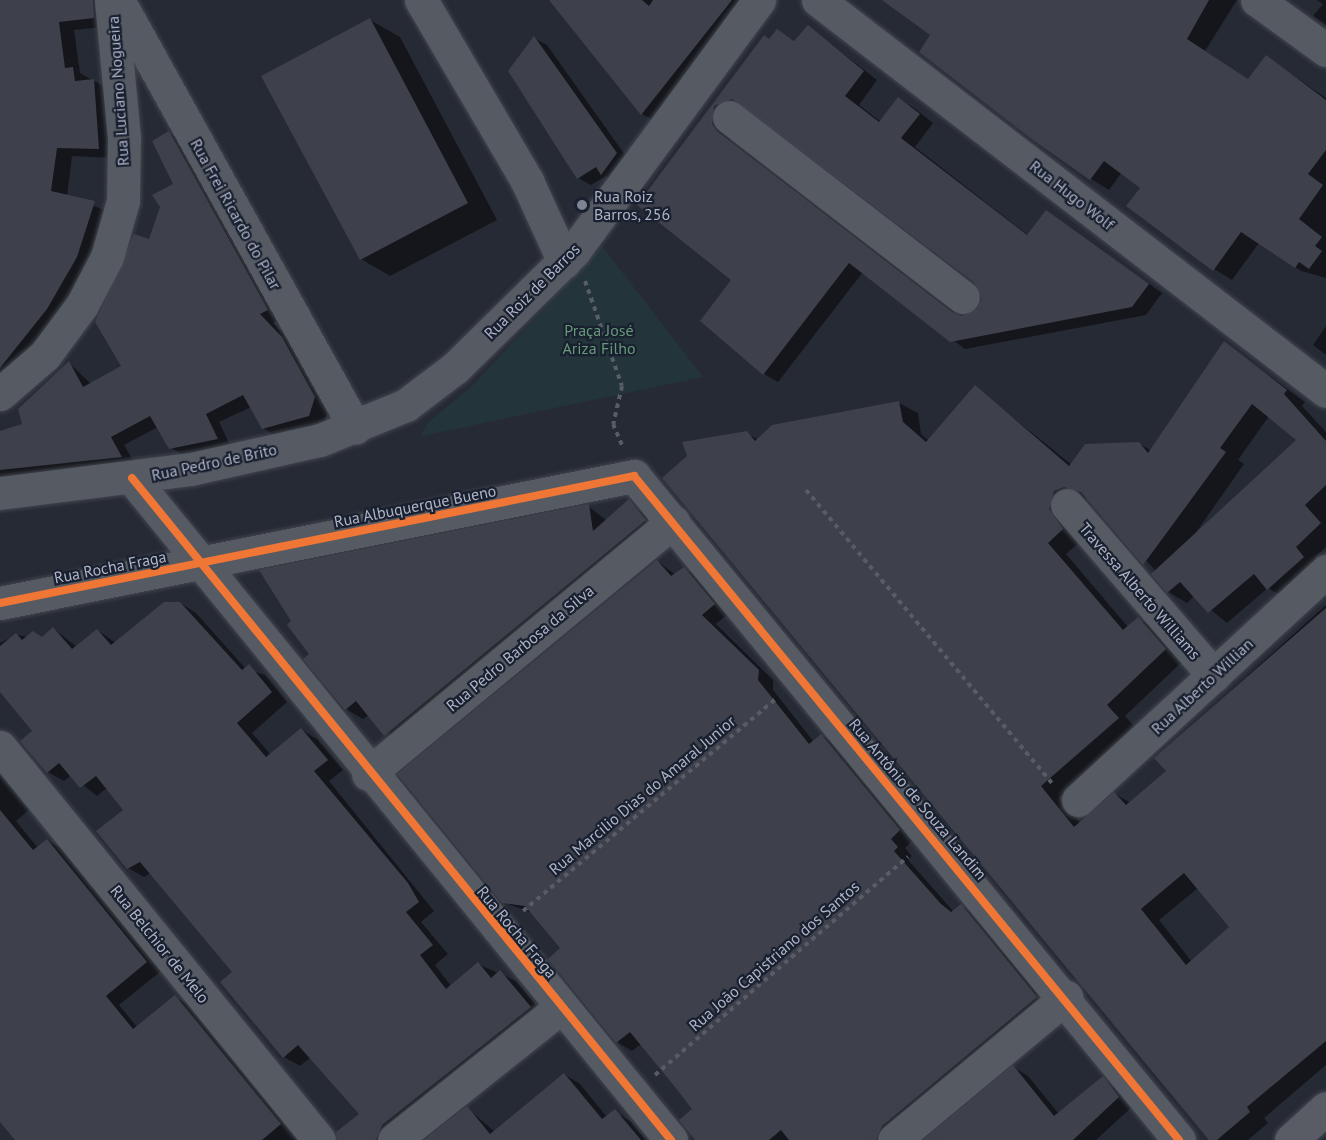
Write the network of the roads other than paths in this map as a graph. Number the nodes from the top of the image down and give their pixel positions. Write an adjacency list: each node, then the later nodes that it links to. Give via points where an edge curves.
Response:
1 (111, 0): 12 (street, Rua Luciano Nogueira, via 124,138 123,201 107,257 82,305 45,355)
2 (118, 0): 13 (street, Rua Frei Ricardo do Pilar)
3 (421, 0): 9 (street)
4 (759, 0): 8 (street, Rua Roiz de Barros)
5 (818, 0): 11 (street, Rua Hugo Wolf)
6 (1257, 0): 7 (street)
7 (1326, 50)
8 (694, 90): 9 (street, Rua Roiz de Barros); 10 (street)
9 (569, 256): 13 (street, Rua Roiz de Barros, via 454,368 406,405)
10 (963, 297)
11 (1326, 391)
12 (0, 394)
13 (355, 429): 15 (street, Rua Pedro de Brito)
14 (634, 476): 18 (street, Rua Antônio de Souza Landim); 19 (street, Rua Albuquerque Bueno)
15 (132, 478): 16 (street, Rua Pedro de Brito); 19 (street)
16 (0, 493)
17 (1067, 505): 22 (street, Travessa Alberto Williams)
18 (672, 522): 24 (street, Rua Pedro Barbosa da Silva); 26 (street, Rua Antônio de Souza Landim)
19 (201, 563): 21 (street, Rua Rocha Fraga); 24 (street, Rua Rocha Fraga)
20 (1326, 572): 22 (street, Rua Alberto Willian)
21 (0, 603)
22 (1214, 676): 25 (street, Rua Alberto Willian)
23 (0, 747): 29 (street, Rua Belchior de Melo)
24 (368, 774): 27 (street, Rua Rocha Fraga)
25 (1078, 800)
26 (1066, 997): 32 (street); 33 (street, Rua Antônio de Souza Landim)
27 (561, 1007): 30 (street); 31 (street, Rua Rocha Fraga)
28 (1326, 1108): 34 (main road)
29 (319, 1140)
30 (394, 1140)
31 (671, 1140)
32 (894, 1140)
33 (1179, 1140)
34 (1291, 1140)

